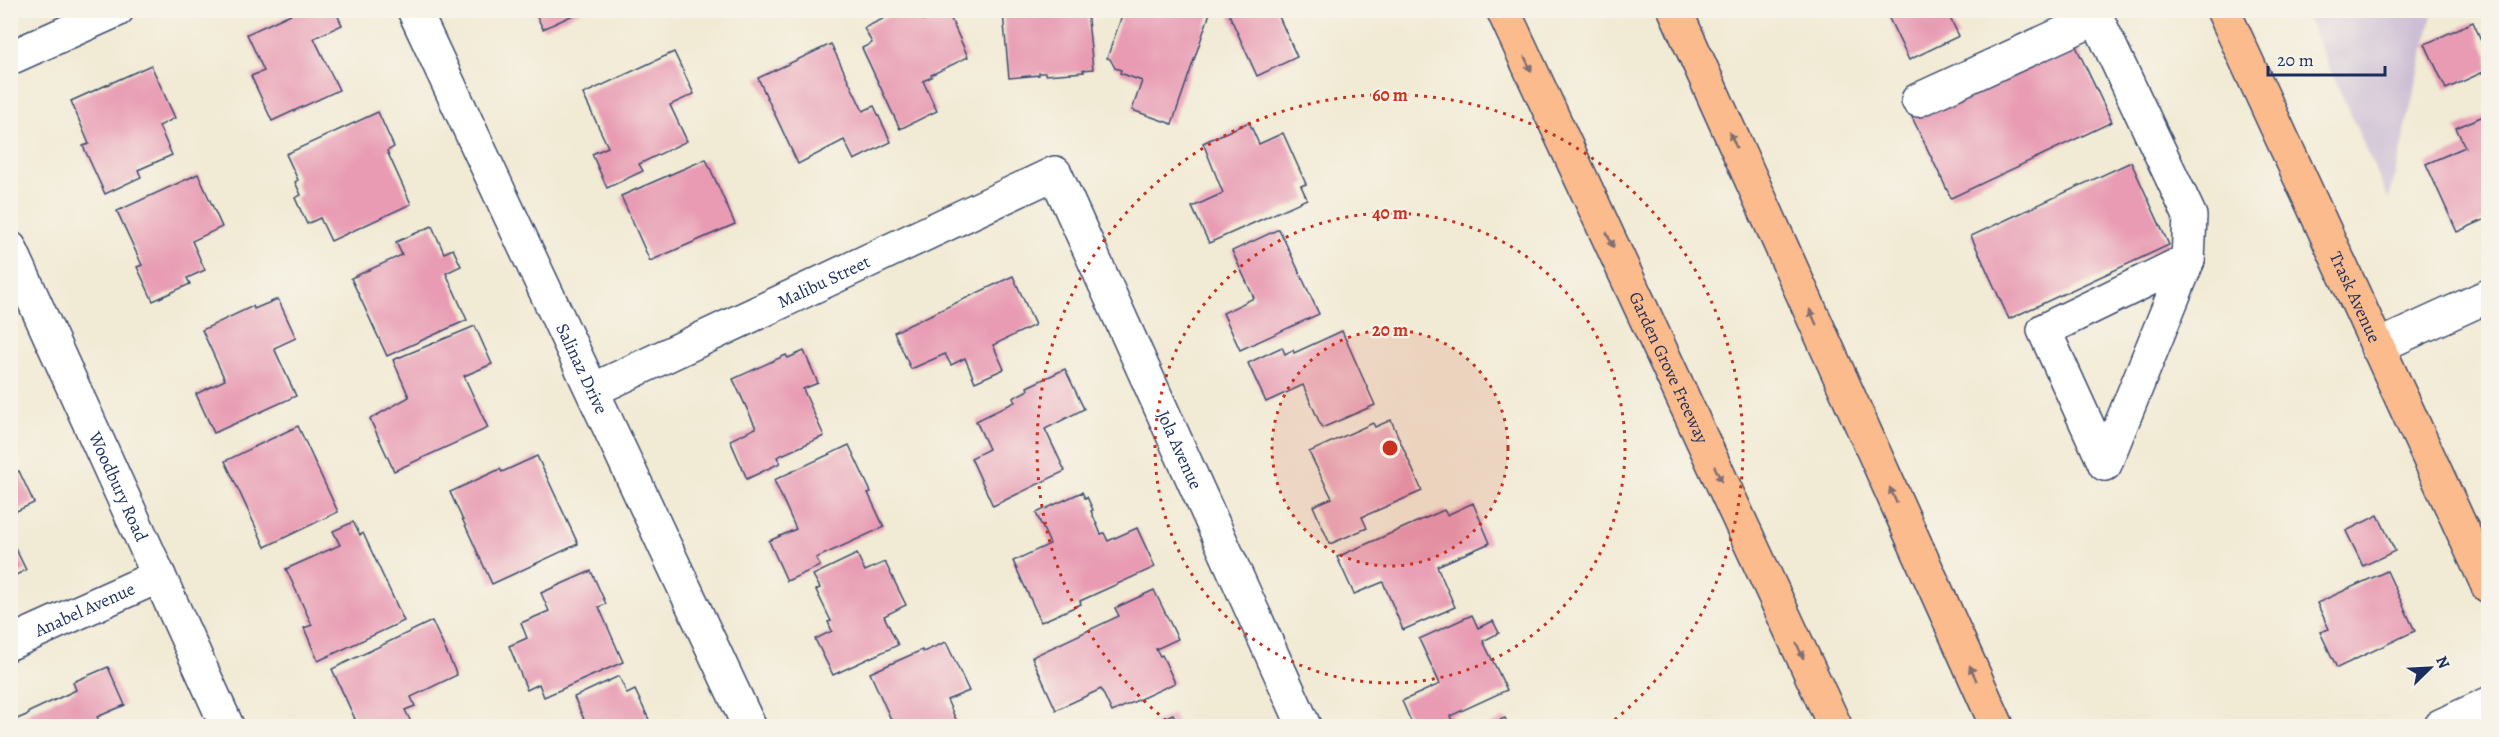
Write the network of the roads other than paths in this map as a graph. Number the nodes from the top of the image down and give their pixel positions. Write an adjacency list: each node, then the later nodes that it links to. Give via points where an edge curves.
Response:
1 (117, 10): 7 (street)
2 (414, 10): 14 (street, Salinaz Drive)
3 (1503, 10): 22 (main road, Garden Grove Freeway, one-way to 22)
4 (1675, 10): 23 (main road, one-way to 4)
5 (2223, 10): 13 (main road, Trask Avenue)
6 (2095, 14): 8 (street); 11 (street, via 2190,216)
7 (10, 58)
8 (1918, 100)
9 (1055, 173): 14 (street, Malibu Street); 21 (street, Jola Avenue)
10 (10, 248): 15 (street, Woodbury Road)
11 (2188, 260): 11 (street, via 2144,367 2105,464 2044,330)
12 (2488, 296): 13 (street)
13 (2377, 347): 16 (main road, Trask Avenue)
14 (593, 390): 20 (street, Salinaz Drive)
15 (159, 576): 17 (street, Anabel Avenue); 19 (street, Woodbury Road)
16 (2488, 586)
17 (10, 643)
18 (2488, 704): 24 (street)
19 (227, 726)
20 (749, 726)
21 (1304, 726)
22 (1835, 726)
23 (1997, 726)
24 (2440, 726)

